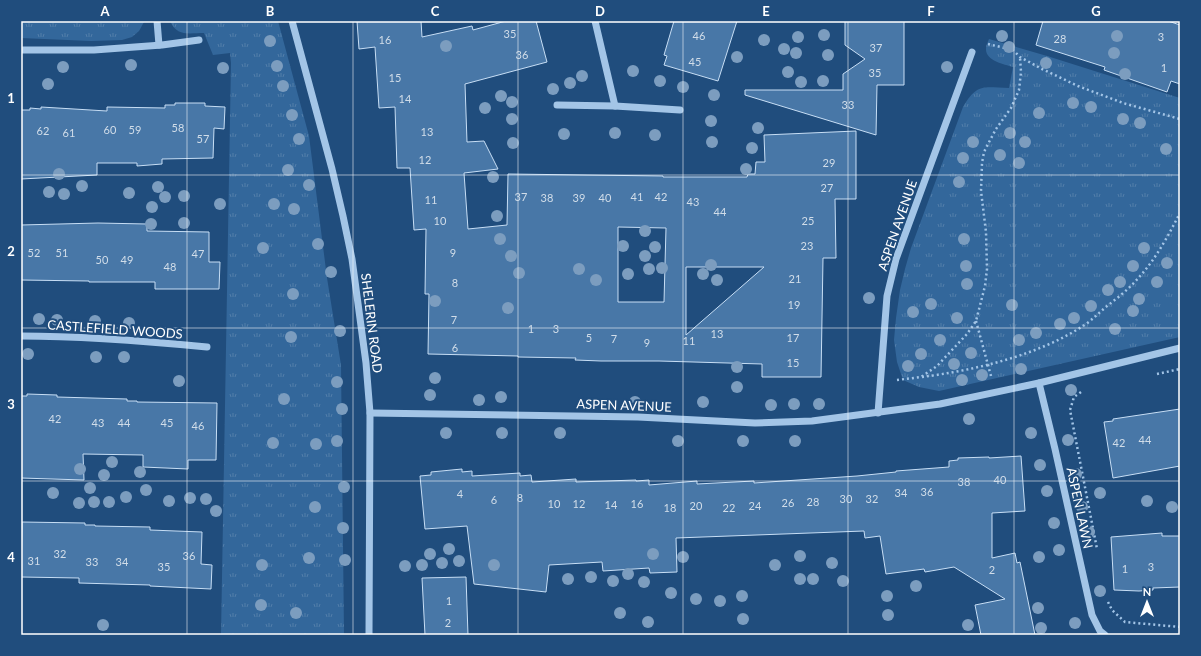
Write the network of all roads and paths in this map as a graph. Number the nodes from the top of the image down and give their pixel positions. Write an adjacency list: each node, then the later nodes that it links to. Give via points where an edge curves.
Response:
1 (157, 21): 5 (street)
2 (292, 21): 26 (street, SHELERIN ROAD, via 350,248 366,363)
3 (595, 21): 10 (street)
4 (199, 40): 5 (street)
5 (159, 45): 6 (street, via 94,50)
6 (21, 50)
7 (972, 52): 8 (path, via 985,44 1013,50); 22 (street, ASPEN AVENUE, via 896,259 887,296)
8 (1020, 56): 12 (path, via 1078,86 1124,103); 14 (path, via 1019,90 1011,108 988,144 982,163 981,191 986,232 986,269 982,302)
9 (557, 105): 10 (street)
10 (616, 106): 11 (street)
11 (680, 110)
12 (1180, 119)
13 (1180, 213): 18 (path, via 1142,274 1091,320 1038,349)
14 (976, 320): 18 (path); 21 (path, via 967,334 937,366)
15 (21, 336): 16 (street, CASTLEFIELD WOODS, via 85,337)
16 (207, 347)
17 (1180, 348): 23 (street, ASPEN AVENUE)
18 (988, 365): 21 (path); 25 (path)
19 (1180, 369): 20 (path)
20 (1152, 375)
21 (921, 377): 22 (path)
22 (881, 382): 27 (street, ASPEN AVENUE)
23 (1039, 383): 25 (street, ASPEN AVENUE); 32 (street, ASPEN LAWN, via 1092,615 1100,631)
24 (1084, 389): 28 (path, via 1074,397 1070,410)
25 (996, 392): 27 (street, ASPEN AVENUE, via 940,404)
26 (370, 413): 27 (street, ASPEN AVENUE, via 638,417 755,423 812,421); 31 (street, SHELERIN ROAD)
27 (878, 413)
28 (1098, 554)
29 (1107, 600): 30 (path, via 1112,610 1125,622)
30 (1180, 627)
31 (369, 635)
32 (1106, 635)

